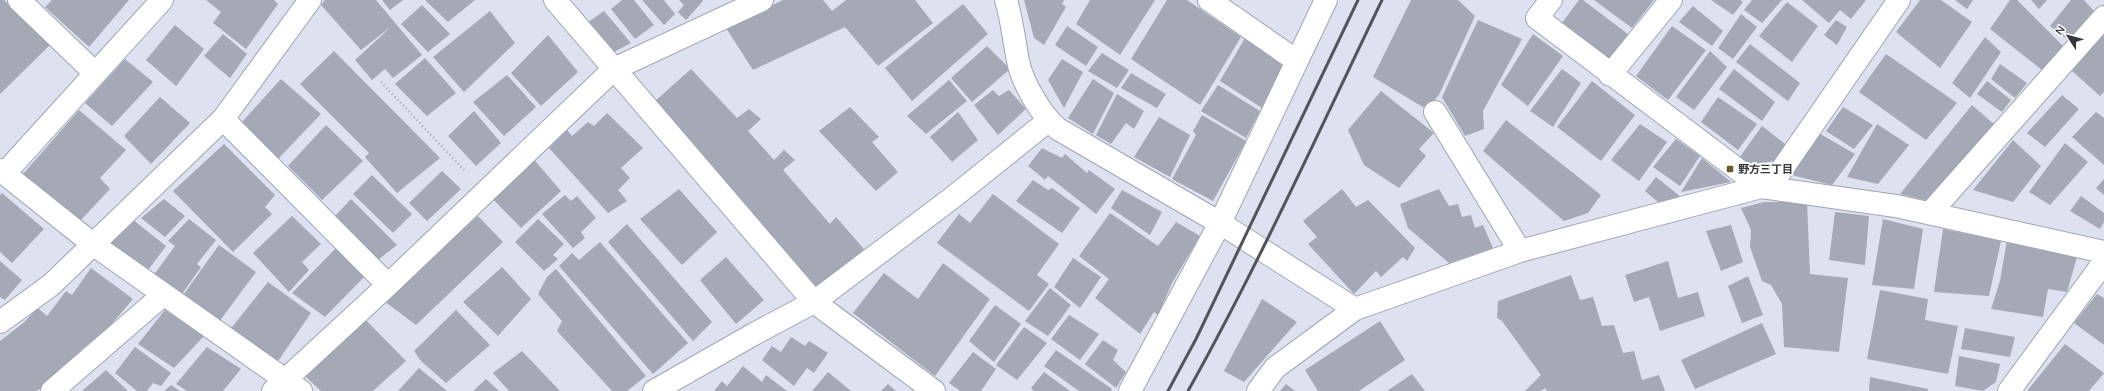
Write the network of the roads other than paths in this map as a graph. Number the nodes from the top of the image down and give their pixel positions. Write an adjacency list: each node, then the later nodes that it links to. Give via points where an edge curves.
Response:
1 (19, 0): 16 (street)
2 (162, 0): 16 (street)
3 (310, 0): 19 (street)
4 (556, 0): 15 (street)
5 (762, 0): 15 (street)
6 (989, 0): 12 (street)
7 (1209, 0): 14 (street)
8 (1326, 0): 14 (street)
9 (1551, 0): 17 (street, via 1537,18)
10 (1671, 0): 17 (street)
11 (1899, 0): 22 (street)
12 (1007, 5): 20 (street, via 1018,63 1039,110)
13 (2104, 17): 23 (street)
14 (1297, 61): 24 (street)
15 (614, 68): 29 (street); 31 (street)
16 (95, 74): 21 (street)
17 (1610, 75): 22 (street)
18 (1435, 112): 26 (street)
19 (224, 119): 25 (street); 29 (street)
20 (1048, 121): 24 (street); 31 (street, via 952,198)
21 (2, 172): 25 (street)
22 (1765, 188): 23 (street); 26 (street)
23 (1930, 213): 27 (street)
24 (1220, 223): 32 (street); 38 (street)
25 (94, 245): 30 (street); 33 (street, via 51,285)
26 (1520, 251): 32 (street)
27 (2104, 252)
28 (2104, 262): 40 (street)
29 (388, 285): 34 (street)
30 (164, 294): 34 (street); 35 (street)
31 (814, 302): 36 (street); 37 (street)
32 (1355, 309): 39 (street, via 1275,368)
33 (0, 322)
34 (286, 387)
35 (52, 391)
36 (654, 391)
37 (934, 391)
38 (1130, 391)
39 (1258, 391)
40 (2009, 391)

